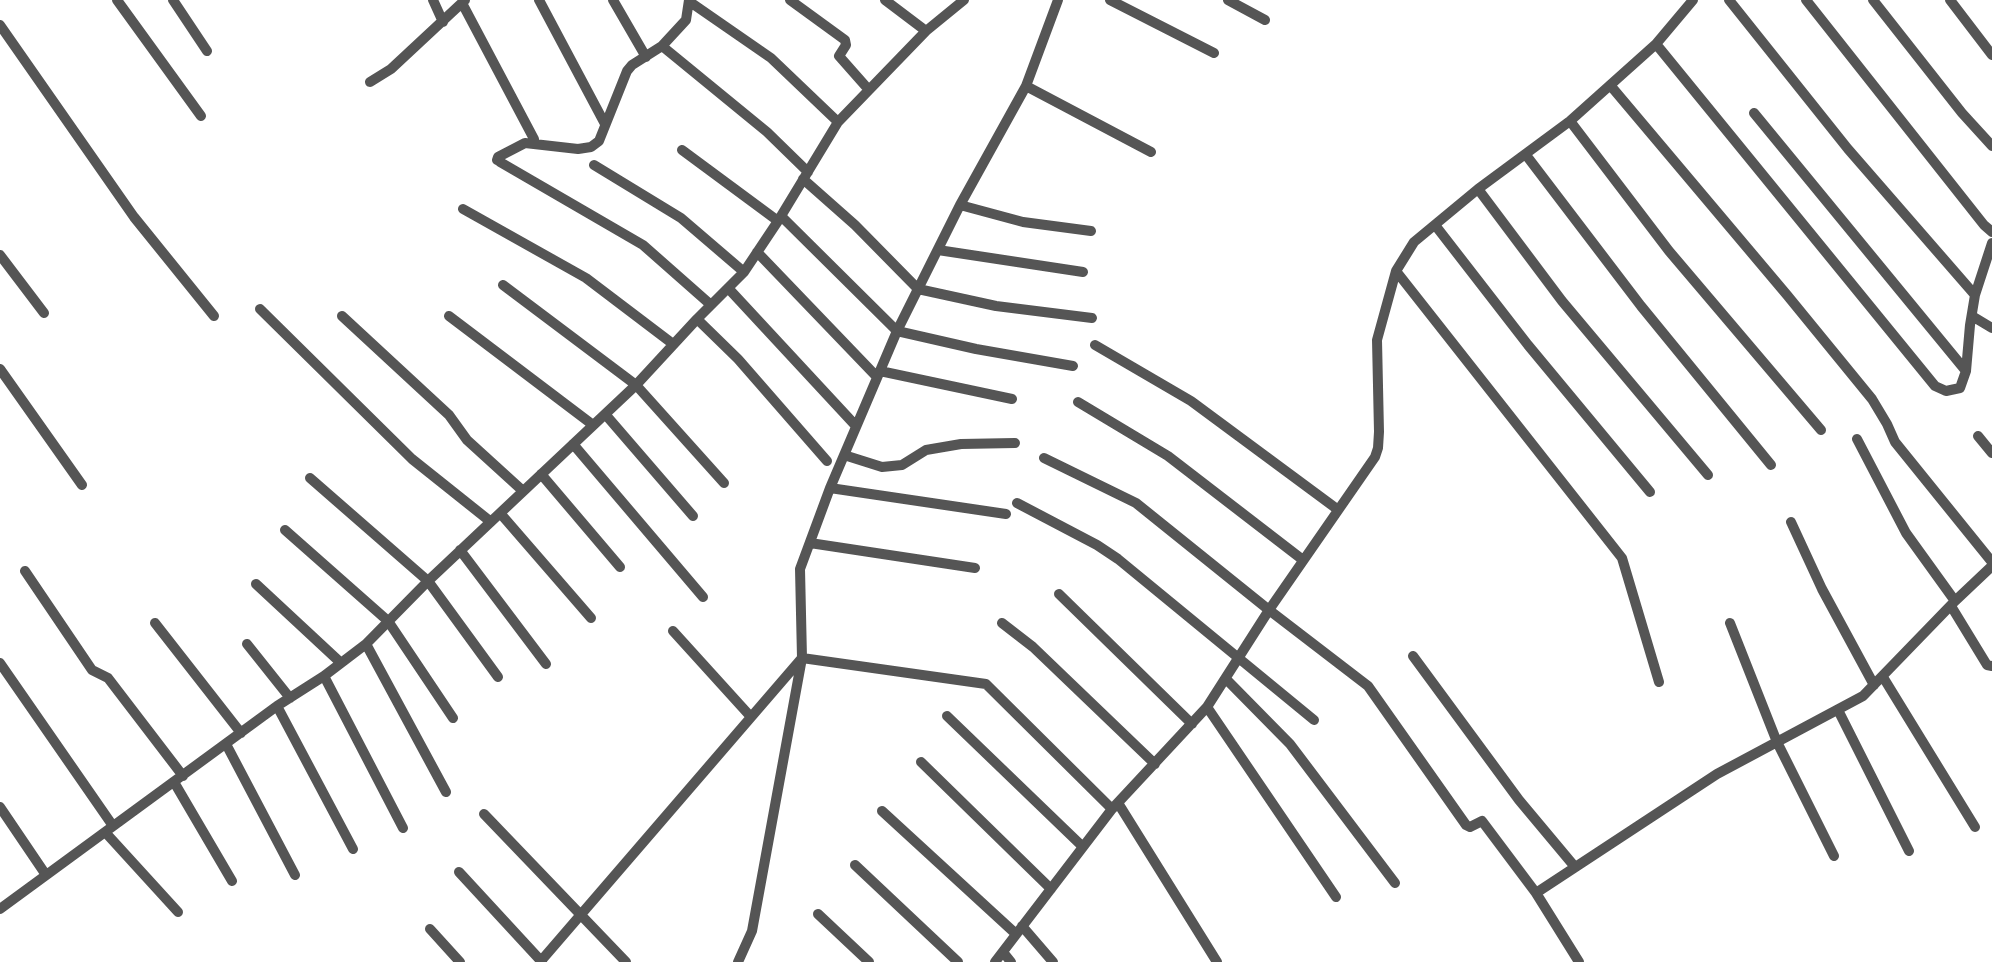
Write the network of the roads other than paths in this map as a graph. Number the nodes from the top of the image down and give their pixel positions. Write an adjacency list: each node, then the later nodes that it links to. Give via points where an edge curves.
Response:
1 (117, 0): 34 (street)
2 (173, 0): 25 (street)
3 (433, 0): 20 (street)
4 (539, 0): 37 (street)
5 (613, 0): 28 (street)
6 (790, 0): 32 (street, via 845,40 846,45 839,56)
7 (885, 0): 22 (street)
8 (964, 0): 22 (street)
9 (1058, 0): 31 (street)
10 (1110, 0): 26 (street)
11 (1228, 0): 19 (street)
12 (1693, 0): 23 (street)
13 (1729, 0): 62 (street, via 1848,149)
14 (1806, 0): 51 (street)
15 (1873, 0): 39 (street)
16 (1950, 0): 27 (street)
17 (464, 1): 20 (street); 38 (street)
18 (689, 1): 24 (street, via 686,20); 35 (street, via 771,58)
19 (1265, 20)
20 (443, 22): 29 (street, via 391,69)
21 (0, 25): 66 (street, via 134,216)
22 (926, 31): 32 (street)
23 (1656, 44): 30 (street); 78 (street, via 1935,386 1946,391 1960,388)
24 (662, 46): 28 (street); 44 (street, via 767,132)
25 (207, 51)
26 (1214, 53)
27 (1992, 55)
28 (646, 57): 37 (street, via 626,71)
29 (370, 82)
30 (1610, 85): 36 (street); 117 (street, via 1872,399 1895,442)
31 (1026, 86): 41 (street); 46 (street)
32 (869, 90): 35 (street)
33 (1754, 113): 78 (street)
34 (201, 116)
35 (838, 122): 44 (street)
36 (1570, 122): 42 (street); 86 (street, via 1669,251)
37 (605, 124): 63 (street, via 599,141 591,147 578,149 526,143 498,157 498,161 643,245)
38 (534, 139)
39 (1992, 146)
40 (682, 150): 48 (street)
41 (1150, 152)
42 (1526, 155): 45 (street); 95 (street, via 1641,306)
43 (594, 165): 57 (street, via 681,218)
44 (806, 176): 48 (street); 61 (street)
45 (1478, 189): 49 (street); 97 (street, via 1562,301)
46 (960, 205): 50 (street, via 1023,222); 53 (street)
47 (463, 209): 74 (street, via 586,278)
48 (780, 218): 54 (street); 73 (street)
49 (1435, 225): 56 (street, via 1414,242); 103 (street, via 1528,345)
50 (1091, 231)
51 (1992, 232)
52 (1992, 243): 62 (street)
53 (938, 250): 58 (street); 61 (street)
54 (757, 252): 57 (street); 79 (street)
55 (0, 255): 65 (street)
56 (1396, 271): 105 (street, via 1377,340 1378,448 1375,457); 144 (street, via 1622,558)
57 (744, 272): 60 (street)
58 (1083, 272)
59 (503, 285): 80 (street)
60 (728, 288): 63 (street); 85 (street)
61 (918, 289): 71 (street, via 996,306); 73 (street)
62 (1975, 295): 69 (street)
63 (711, 305): 70 (street)
64 (260, 309): 109 (street, via 412,459)
65 (44, 313)
66 (214, 316)
67 (342, 316): 102 (street, via 449,415 467,440)
68 (449, 316): 84 (street)
69 (1972, 316): 72 (street); 78 (street)
70 (697, 318): 74 (street); 94 (street, via 738,359)
71 (1092, 318)
72 (1992, 328)
73 (897, 331): 76 (street); 79 (street)
74 (673, 344): 80 (street)
75 (1095, 345): 105 (street, via 1191,402)
76 (1073, 366)
77 (0, 369): 100 (street)
78 (1966, 371)
79 (878, 374): 81 (street); 85 (street)
80 (636, 385): 83 (street); 99 (street)
81 (1012, 399)
82 (1078, 402): 114 (street, via 1168,456)
83 (605, 414): 84 (street); 108 (street)
84 (593, 425): 90 (street)
85 (856, 426): 92 (street)
86 (1821, 430)
87 (1978, 436): 91 (street)
88 (1857, 439): 123 (street, via 1906,532)
89 (1015, 443): 92 (street, via 961,444 926,450 902,465 882,467)
90 (573, 444): 96 (street); 122 (street)
91 (1992, 452)
92 (844, 455): 101 (street)
93 (1044, 458): 124 (street, via 1136,503)
94 (827, 461)
95 (1771, 464)
96 (541, 474): 102 (street); 115 (street)
97 (1708, 475)
98 (310, 478): 119 (street)
99 (724, 483)
100 (82, 485)
101 (830, 488): 107 (street); 112 (street)
102 (523, 491): 106 (street)
103 (1650, 492)
104 (1017, 503): 134 (street, via 1118,559)
105 (1337, 509): 114 (street)
106 (500, 513): 109 (street); 125 (street)
107 (1006, 514)
108 (693, 516)
109 (490, 522): 113 (street)
110 (1791, 522): 145 (street, via 1822,589)
111 (285, 530): 126 (street)
112 (810, 542): 116 (street); 135 (street, via 800,569)
113 (460, 550): 119 (street); 138 (street)
114 (1303, 560): 124 (street)
115 (620, 567)
116 (976, 568)
117 (1991, 569): 123 (street)
118 (25, 571): 160 (street, via 92,670 108,678)
119 (428, 581): 126 (street); 141 (street)
120 (256, 584): 137 (street)
121 (1059, 594): 154 (street)
122 (703, 597)
123 (1953, 603): 139 (street, via 1987,665); 142 (street)
124 (1268, 610): 134 (street); 182 (street, via 1368,686 1466,826 1482,821)
125 (591, 618)
126 (388, 621): 132 (street); 152 (street)
127 (1002, 623): 159 (street, via 1033,647)
128 (1730, 623): 156 (street)
129 (155, 624): 155 (street)
130 (673, 631): 151 (street)
131 (247, 644): 146 (street)
132 (366, 644): 137 (street); 162 (street)
133 (1413, 656): 175 (street, via 1519,800)
134 (1238, 657): 143 (street); 153 (street)
135 (802, 658): 151 (street); 163 (street, via 986,684); 194 (street, via 752,931)
136 (0, 663): 169 (street)
137 (341, 663): 140 (street)
138 (546, 664)
139 (1992, 666)
140 (324, 676): 146 (street); 168 (street)
141 (498, 677)
142 (1883, 677): 145 (street); 167 (street)
143 (1226, 678): 148 (street); 180 (street, via 1290,744)
144 (1659, 682)
145 (1874, 685): 149 (street)
146 (290, 698): 147 (street)
147 (277, 706): 155 (street); 171 (street)
148 (1208, 707): 154 (street); 183 (street)
149 (1838, 710): 156 (street); 172 (street)
150 (947, 716): 170 (street)
151 (752, 717): 186 (street)
152 (453, 718)
153 (1314, 720)
154 (1192, 724): 159 (street)
155 (241, 733): 157 (street)
156 (1777, 742): 173 (street); 175 (street, via 1717,774)
157 (226, 744): 160 (street); 178 (street)
158 (921, 762): 181 (street)
159 (1155, 764): 163 (street)
160 (182, 776): 161 (street)
161 (174, 782): 169 (street); 179 (street)
162 (446, 792)
163 (1115, 806): 170 (street); 200 (street)
164 (0, 807): 177 (street)
165 (882, 811): 189 (street)
166 (484, 814): 186 (street)
167 (1975, 827)
168 (403, 828)
169 (109, 829): 177 (street); 185 (street)
170 (1083, 848): 181 (street)
171 (353, 849)
172 (1909, 851)
173 (1834, 856)
174 (855, 865): 196 (street)
175 (1575, 867): 182 (street)
176 (459, 872): 192 (street)
177 (46, 875): 184 (street)
178 (295, 875)
179 (232, 881)
180 (1395, 883)
181 (1051, 889): 189 (street)
182 (1536, 893): 201 (street)
183 (1336, 897)
184 (0, 908)
185 (178, 912)
186 (581, 914): 192 (street); 193 (street)
187 (818, 914): 195 (street)
188 (430, 929): 191 (street)
189 (1019, 930): 190 (street); 199 (street)
190 (1003, 952): 197 (street); 198 (street)
191 (460, 962)
192 (541, 962)
193 (626, 962)
194 (738, 962)
195 (869, 962)
196 (958, 962)
197 (995, 962)
198 (1011, 962)
199 (1053, 962)
200 (1217, 962)
201 (1579, 962)

